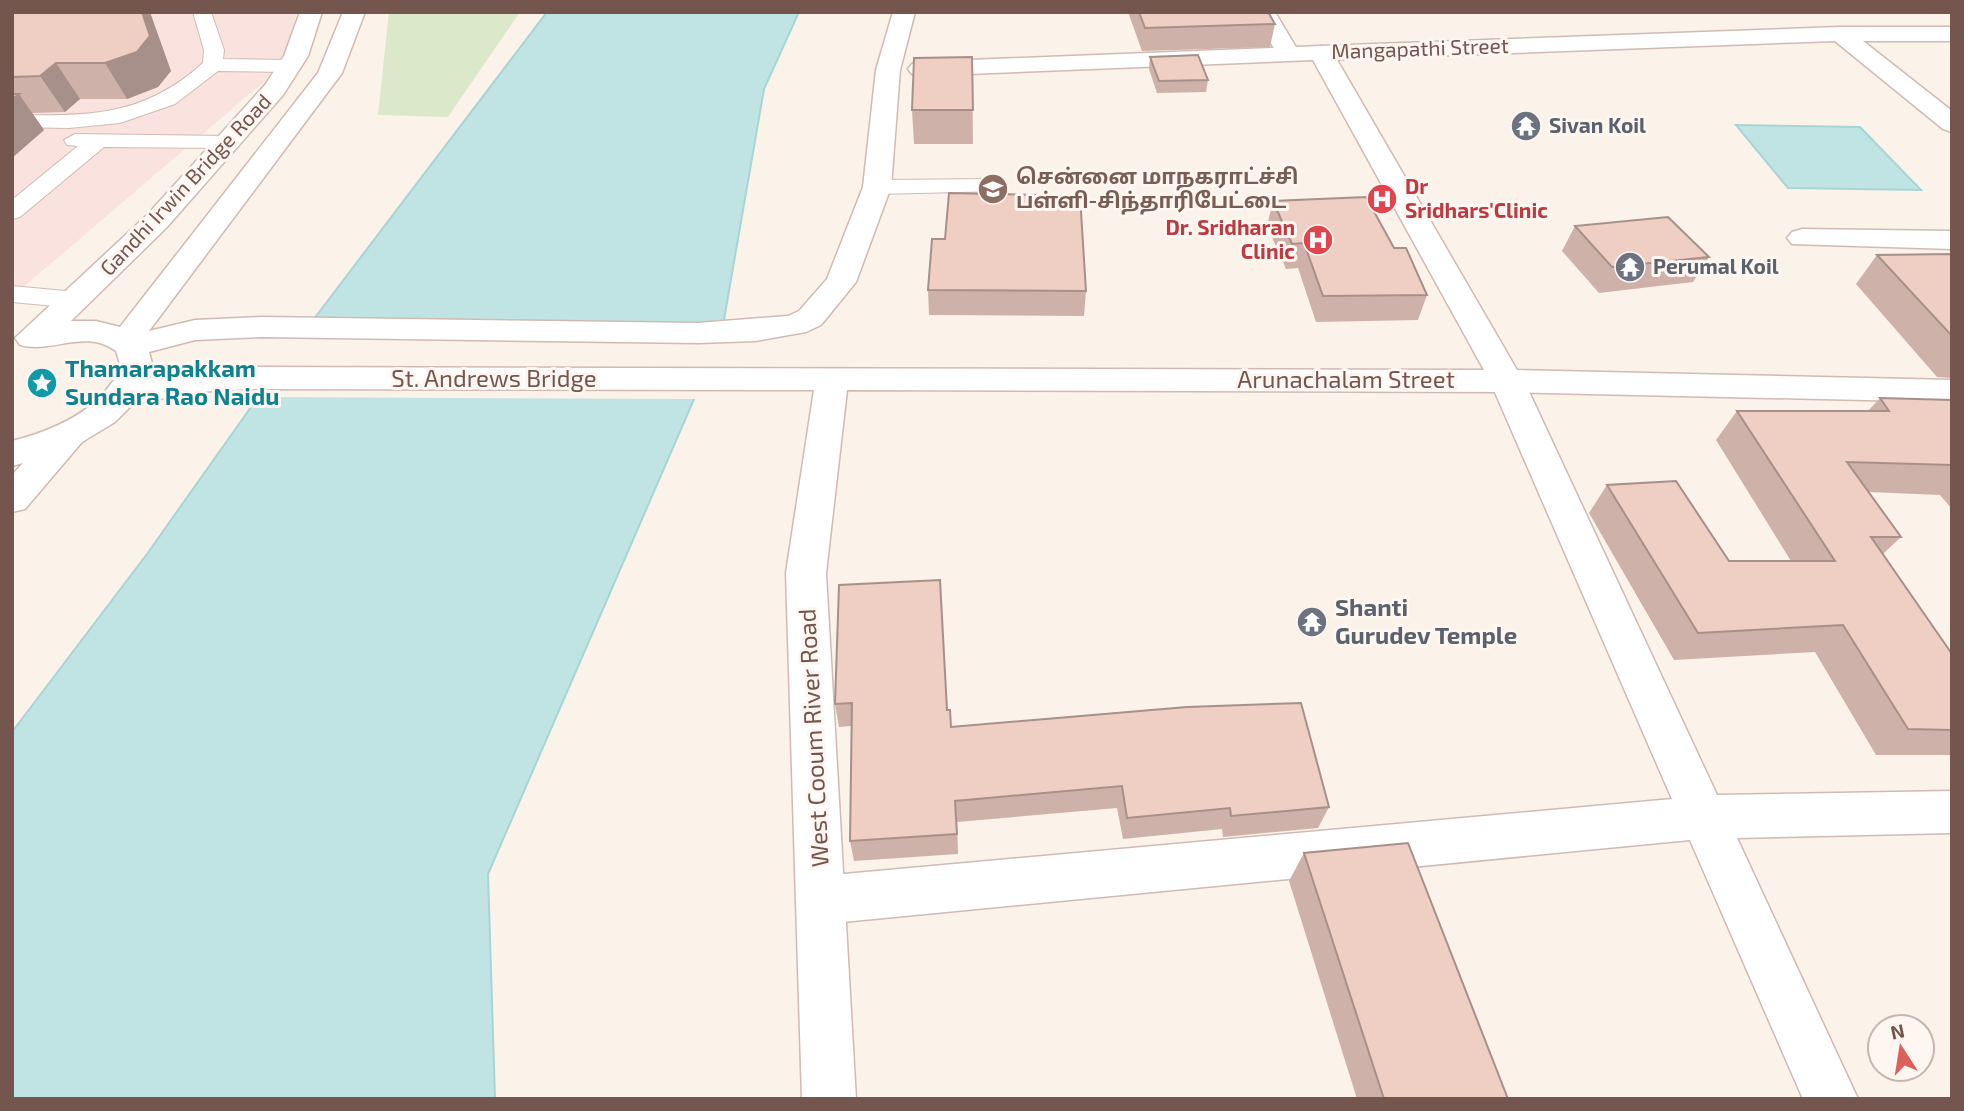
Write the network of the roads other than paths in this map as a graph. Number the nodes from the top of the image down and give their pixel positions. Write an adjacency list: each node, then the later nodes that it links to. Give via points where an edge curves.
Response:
1 (202, 12): 12 (lane, via 214,50)
2 (311, 12): 13 (main road, Gandhi Irwin Bridge Road)
3 (354, 12): 26 (main road, Gandhi Irwin Bridge Road, via 330,73)
4 (904, 12): 14 (main road)
5 (1264, 12): 11 (main road)
6 (1577, 22): 9 (main road)
7 (1840, 34): 8 (main road, Mangapathi Street); 9 (main road, Mangapathi Street); 16 (main road)
8 (1952, 34)
9 (1593, 42): 10 (main road, Mangapathi Street)
10 (1321, 53): 11 (main road, Mangapathi Street); 33 (main road)
11 (1288, 54): 14 (main road, Mangapathi Street)
12 (213, 65): 13 (lane); 15 (lane, via 178,96 137,114 97,122)
13 (291, 66): 19 (main road, Gandhi Irwin Bridge Road)
14 (888, 70): 21 (main road)
15 (12, 121)
16 (1952, 124)
17 (12, 139): 18 (lane)
18 (98, 141): 19 (lane); 22 (lane)
19 (228, 142): 27 (main road, Gandhi Irwin Bridge Road, via 157,221)
20 (994, 186): 21 (lane)
21 (877, 187): 28 (main road, St. Andrews Bridge, via 841,282 810,318 795,325 698,333)
22 (12, 212)
23 (1802, 238): 24 (main road)
24 (1952, 240)
25 (12, 293): 27 (lane)
26 (156, 299): 28 (main road, via 167,320); 30 (main road, Gandhi Irwin Bridge Road)
27 (76, 300): 29 (main road, Gandhi Irwin Bridge Road)
28 (195, 330): 30 (main road, St. Andrews Bridge)
29 (23, 341): 30 (main road, via 88,331 110,334)
30 (128, 344): 35 (main road, via 137,368)
31 (832, 378): 32 (main road, Arunachalam Street); 33 (main road, Arunachalam Street); 41 (main road, West Cooum River Road, via 806,573)
32 (739, 381): 35 (main road, St. Andrews Bridge, via 249,377)
33 (1507, 381): 34 (main road, Arunachalam Street); 40 (main road)
34 (1952, 391)
35 (124, 394): 36 (main road, via 102,415)
36 (72, 433): 37 (main road); 38 (main road)
37 (12, 454)
38 (12, 499)
39 (1952, 812): 40 (main road)
40 (1705, 817): 41 (main road); 43 (main road)
41 (822, 901): 42 (main road, West Cooum River Road)
42 (828, 1099)
43 (1831, 1099)

